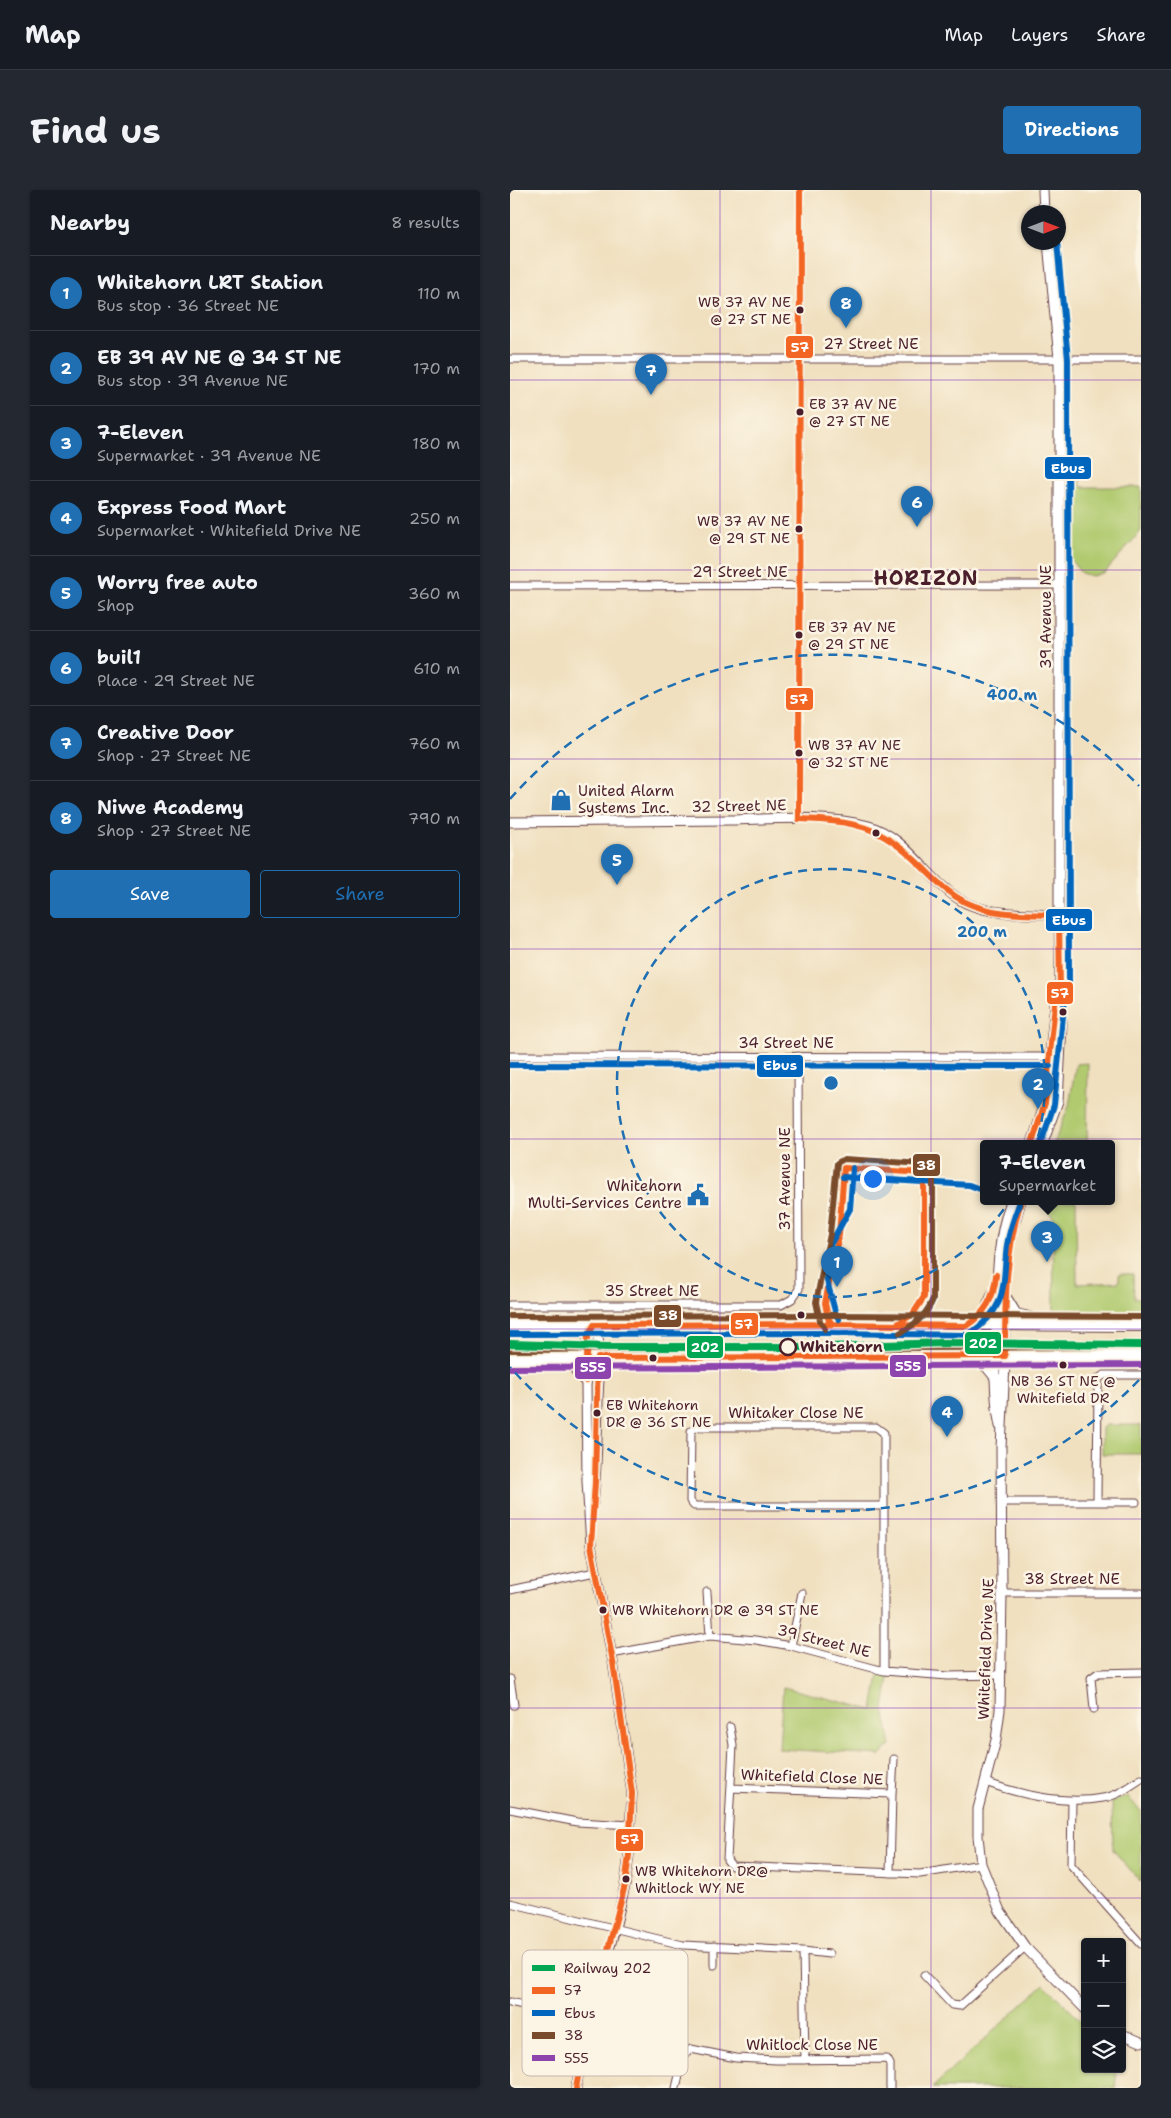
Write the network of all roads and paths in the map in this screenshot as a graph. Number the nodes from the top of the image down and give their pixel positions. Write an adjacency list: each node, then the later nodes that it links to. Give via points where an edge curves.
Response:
1 (800, 190): 5 (street)
2 (1043, 190): 3 (street)
3 (1044, 205)
4 (1049, 250): 7 (street, 39 Avenue NE)
5 (800, 358): 6 (street, 27 Street NE); 7 (street, 27 Street NE); 10 (street)
6 (510, 359)
7 (1059, 359): 8 (street, 27 Street NE); 11 (street, 39 Avenue NE)
8 (1141, 359)
9 (510, 586): 10 (street, 29 Street NE)
10 (800, 586): 11 (street, 29 Street NE); 12 (street)
11 (1060, 586): 14 (street, 39 Avenue NE)
12 (799, 819): 13 (street, 32 Street NE); 14 (street, 32 Street NE, via 871,827 908,852 946,890 978,908)
13 (510, 822)
14 (1059, 915): 15 (street, 39 Avenue NE)
15 (1060, 993): 18 (street, 39 Avenue NE, via 1055,1004); 19 (street, 39 Avenue NE, via 1063,1005)
16 (510, 1056): 17 (street, 34 Street NE)
17 (798, 1056): 18 (street, 34 Street NE); 26 (street, 37 Avenue NE, via 799,1289)
18 (1050, 1057): 19 (street, 34 Street NE); 20 (street, 39 Avenue NE, via 1045,1103)
19 (1061, 1057): 21 (street, 39 Avenue NE, via 1058,1101)
20 (1033, 1140)
21 (1045, 1140)
22 (1010, 1205): 24 (street, via 1000,1240)
23 (1020, 1205): 25 (street, via 1006,1258)
24 (996, 1287): 30 (main road, via 984,1314); 31 (street)
25 (1005, 1296): 31 (street); 32 (main road, via 1016,1314)
26 (792, 1299): 27 (street, 35 Street NE, via 781,1305)
27 (510, 1305)
28 (510, 1325): 29 (main road)
29 (594, 1325): 30 (main road); 37 (street, via 588,1336); 38 (street, via 598,1335)
30 (966, 1326): 31 (main road)
31 (1001, 1326): 32 (main road); 35 (street)
32 (1064, 1326): 33 (main road)
33 (1141, 1326)
34 (964, 1356): 35 (main road); 38 (main road); 42 (main road, via 987,1367)
35 (1001, 1356): 36 (main road); 42 (street, Whitefield Drive NE); 44 (street, Whitefield Drive NE, via 1004,1414)
36 (1141, 1356)
37 (586, 1358): 38 (main road); 40 (main road); 43 (street)
38 (598, 1358): 49 (street)
39 (510, 1359): 40 (main road)
40 (555, 1359): 43 (main road, via 574,1368)
41 (1141, 1375): 45 (street, via 1104,1375 1098,1379)
42 (996, 1378): 44 (street, Whitefield Drive NE)
43 (586, 1382): 49 (street, via 587,1481)
44 (1001, 1431): 46 (street, Whitefield Drive NE)
45 (1097, 1501): 46 (street); 47 (street)
46 (1001, 1502): 54 (street, Whitefield Drive NE)
47 (1136, 1502)
48 (884, 1506): 48 (street, Whitaker Close NE, via 884,1433 876,1427 697,1427 691,1431 690,1502 694,1506); 59 (street, Whitaker Close NE)
49 (591, 1522): 50 (street)
50 (595, 1572): 51 (street); 58 (street)
51 (510, 1590)
52 (707, 1592): 56 (street)
53 (802, 1593): 57 (street)
54 (1002, 1593): 55 (street, 38 Street NE); 61 (street, Whitefield Drive NE)
55 (1141, 1593)
56 (710, 1636): 57 (street, 39 Street NE); 58 (street, 39 Street NE)
57 (791, 1646): 59 (street, 39 Street NE)
58 (612, 1654): 73 (street, via 630,1770)
59 (884, 1670): 61 (street, 39 Street NE, via 948,1676)
60 (1141, 1672): 64 (street, via 1098,1673 1091,1678)
61 (1000, 1675): 68 (street, Whitefield Drive NE, via 996,1740)
62 (510, 1679): 63 (street)
63 (514, 1704)
64 (1094, 1709)
65 (730, 1727): 69 (street, Whitefield Close NE, via 733,1745)
66 (894, 1759): 70 (street, Whitefield Close NE)
67 (1141, 1779): 71 (street, via 1124,1791 1104,1798)
68 (985, 1782): 71 (street, via 1032,1795); 74 (street, Whitefield Drive NE, via 978,1809)
69 (731, 1788): 70 (street, Whitefield Close NE); 75 (street, Whitefield Close NE, via 727,1860 732,1866)
70 (892, 1794): 75 (street, Whitefield Close NE)
71 (1072, 1800): 78 (street, via 1071,1865)
72 (510, 1809): 73 (street, via 577,1822)
73 (631, 1825): 77 (street, via 625,1885)
74 (981, 1864): 75 (street, Whitefield Close NE, via 920,1874); 80 (street, Whitefield Drive NE, via 1000,1911)
75 (890, 1873)
76 (510, 1903): 77 (street)
77 (615, 1928): 79 (street, via 683,1945); 81 (street)
78 (1141, 1944)
79 (714, 1946): 82 (street); 84 (street)
80 (1026, 1947): 85 (street, via 960,2006 952,2005); 86 (street, Whitefield Drive NE)
81 (609, 1950)
82 (804, 1951): 83 (street); 90 (street)
83 (829, 1954)
84 (714, 1965)
85 (924, 1975)
86 (1081, 2005)
87 (1126, 2036): 88 (street)
88 (1141, 2042)
89 (688, 2051): 90 (street, Whitlock Close NE, via 691,2049 736,2058)
90 (804, 2060): 91 (street, Whitlock Close NE, via 887,2059)
91 (890, 2088)

